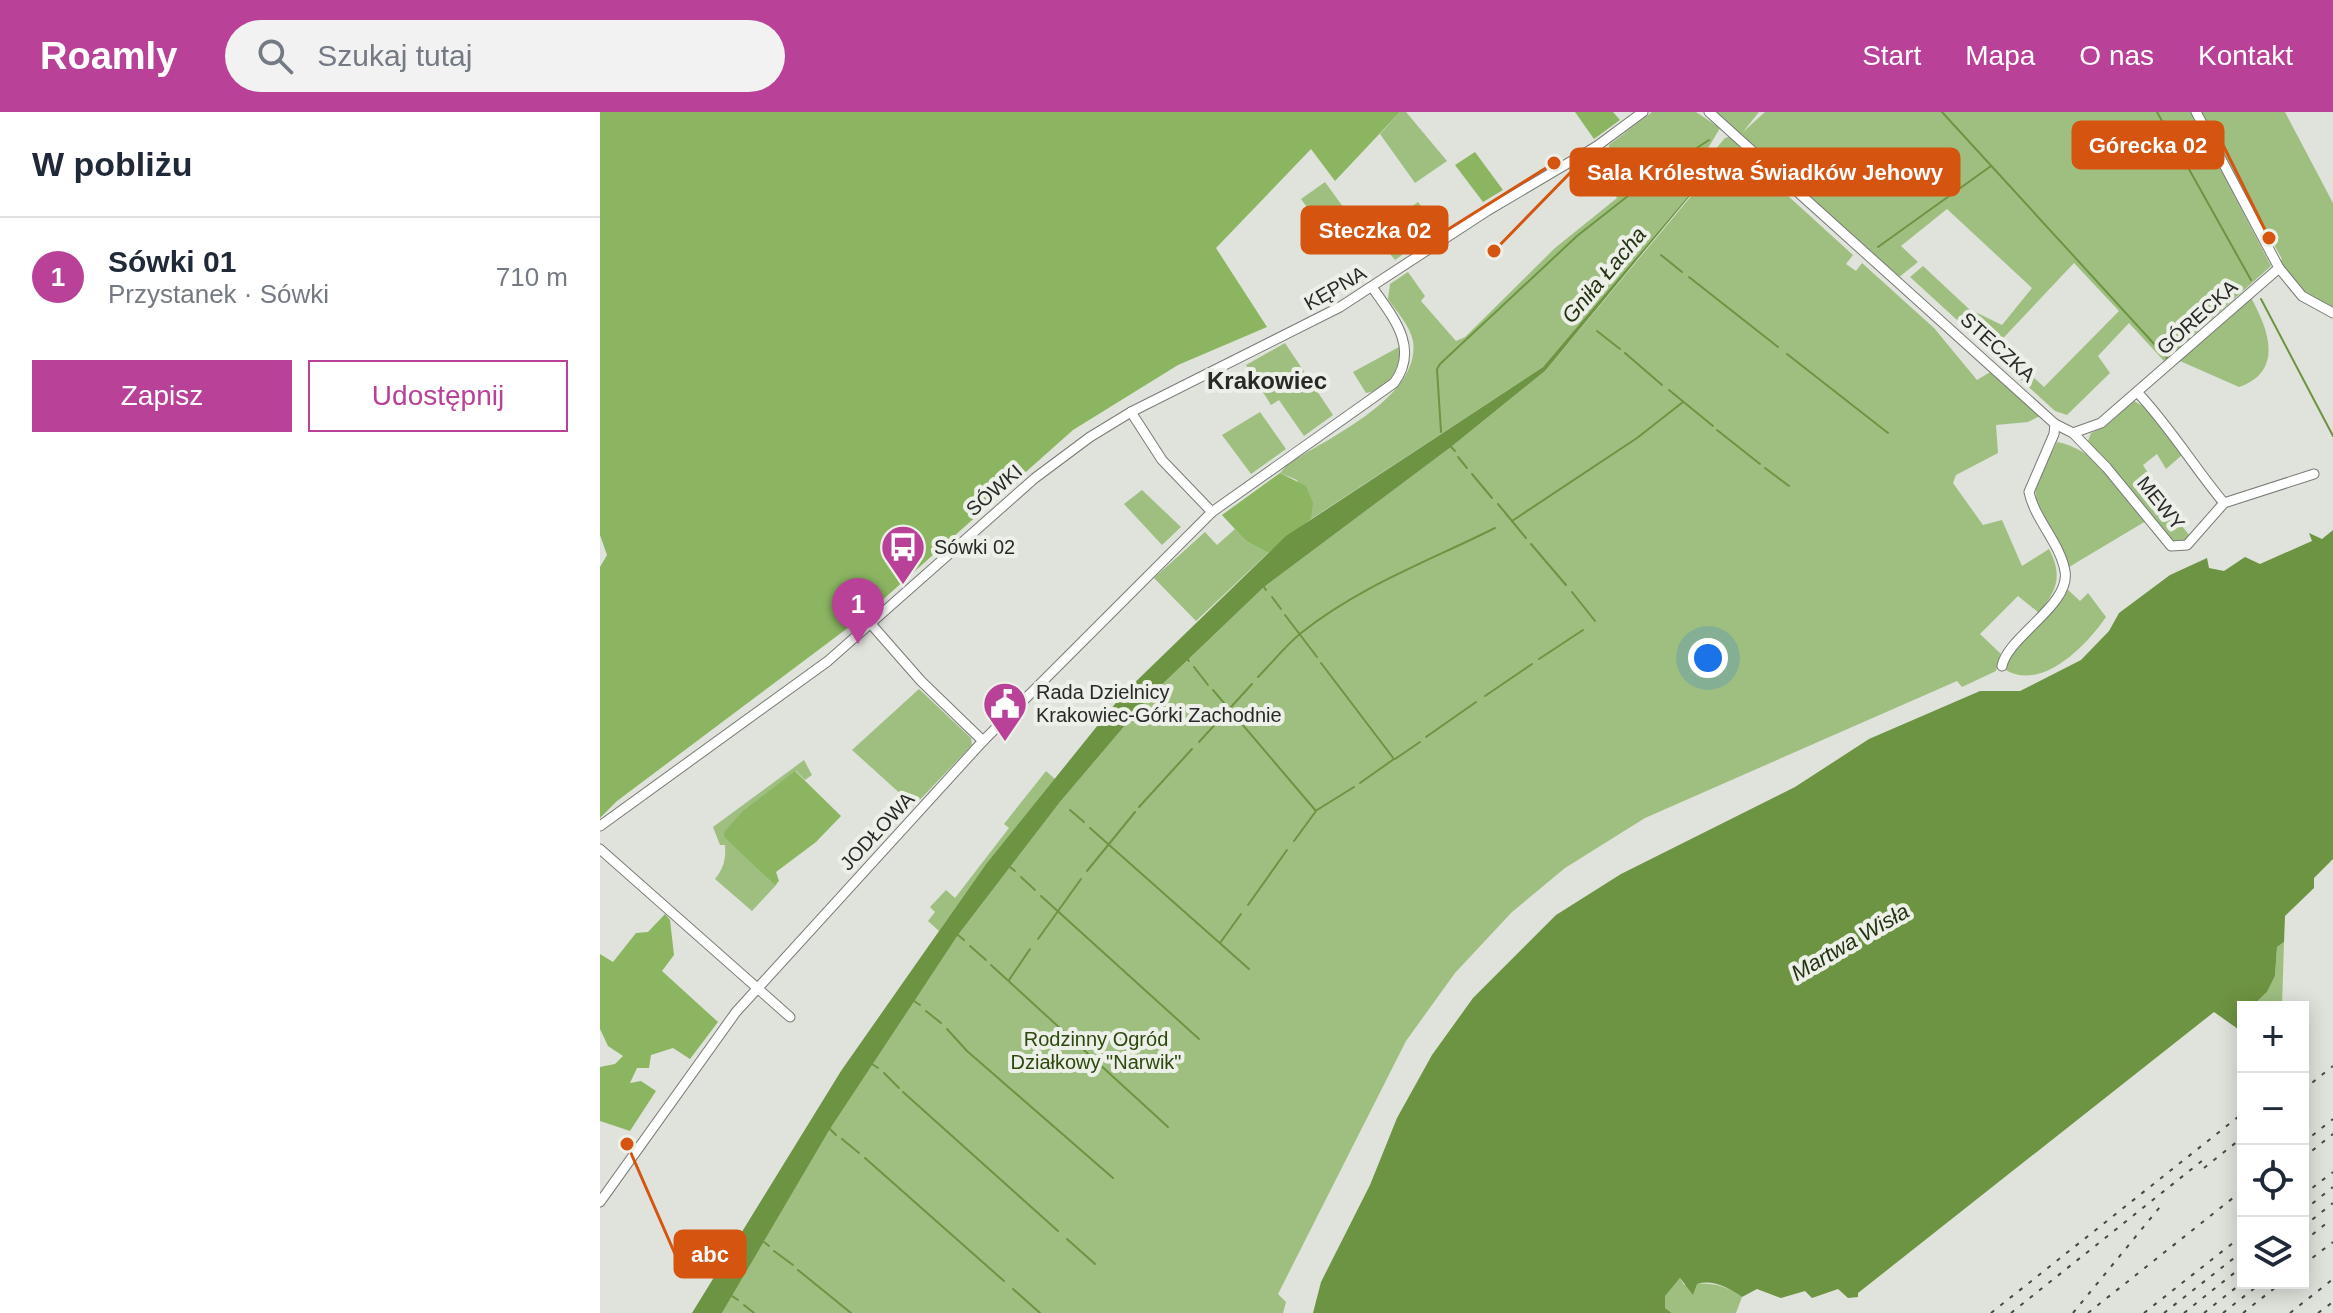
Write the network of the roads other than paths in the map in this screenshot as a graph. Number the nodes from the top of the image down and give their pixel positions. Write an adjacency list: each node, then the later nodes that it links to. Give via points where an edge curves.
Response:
1 (1643, 112): 5 (street, KĘPNA)
2 (1709, 112): 10 (street, STECZKA)
3 (2196, 112): 4 (street)
4 (2279, 268): 6 (street, via 2302,296); 8 (street, GÓRECKA)
5 (1372, 287): 7 (street, KĘPNA); 14 (street, JODŁOWA, via 1405,341 1400,375 1374,400)
6 (2333, 313)
7 (1242, 357): 9 (street, SÓWKI)
8 (2138, 393): 11 (street, GÓRECKA, via 2101,423); 13 (street)
9 (1131, 412): 14 (street, via 1162,460); 15 (street, SÓWKI, via 1035,478)
10 (2055, 424): 11 (street); 16 (street, via 2029,492 2061,559 2064,581)
11 (2073, 433): 13 (street, MEWY, via 2174,547 2187,545)
12 (2314, 474): 13 (street)
13 (2224, 503)
14 (1212, 512): 17 (street, JODŁOWA)
15 (871, 624): 17 (street); 18 (street, SÓWKI)
16 (2002, 666)
17 (983, 741): 20 (street, JODŁOWA)
18 (600, 826)
19 (600, 849): 20 (street)
20 (757, 988): 21 (street); 22 (street, JODŁOWA)
21 (790, 1017)
22 (600, 1202)

